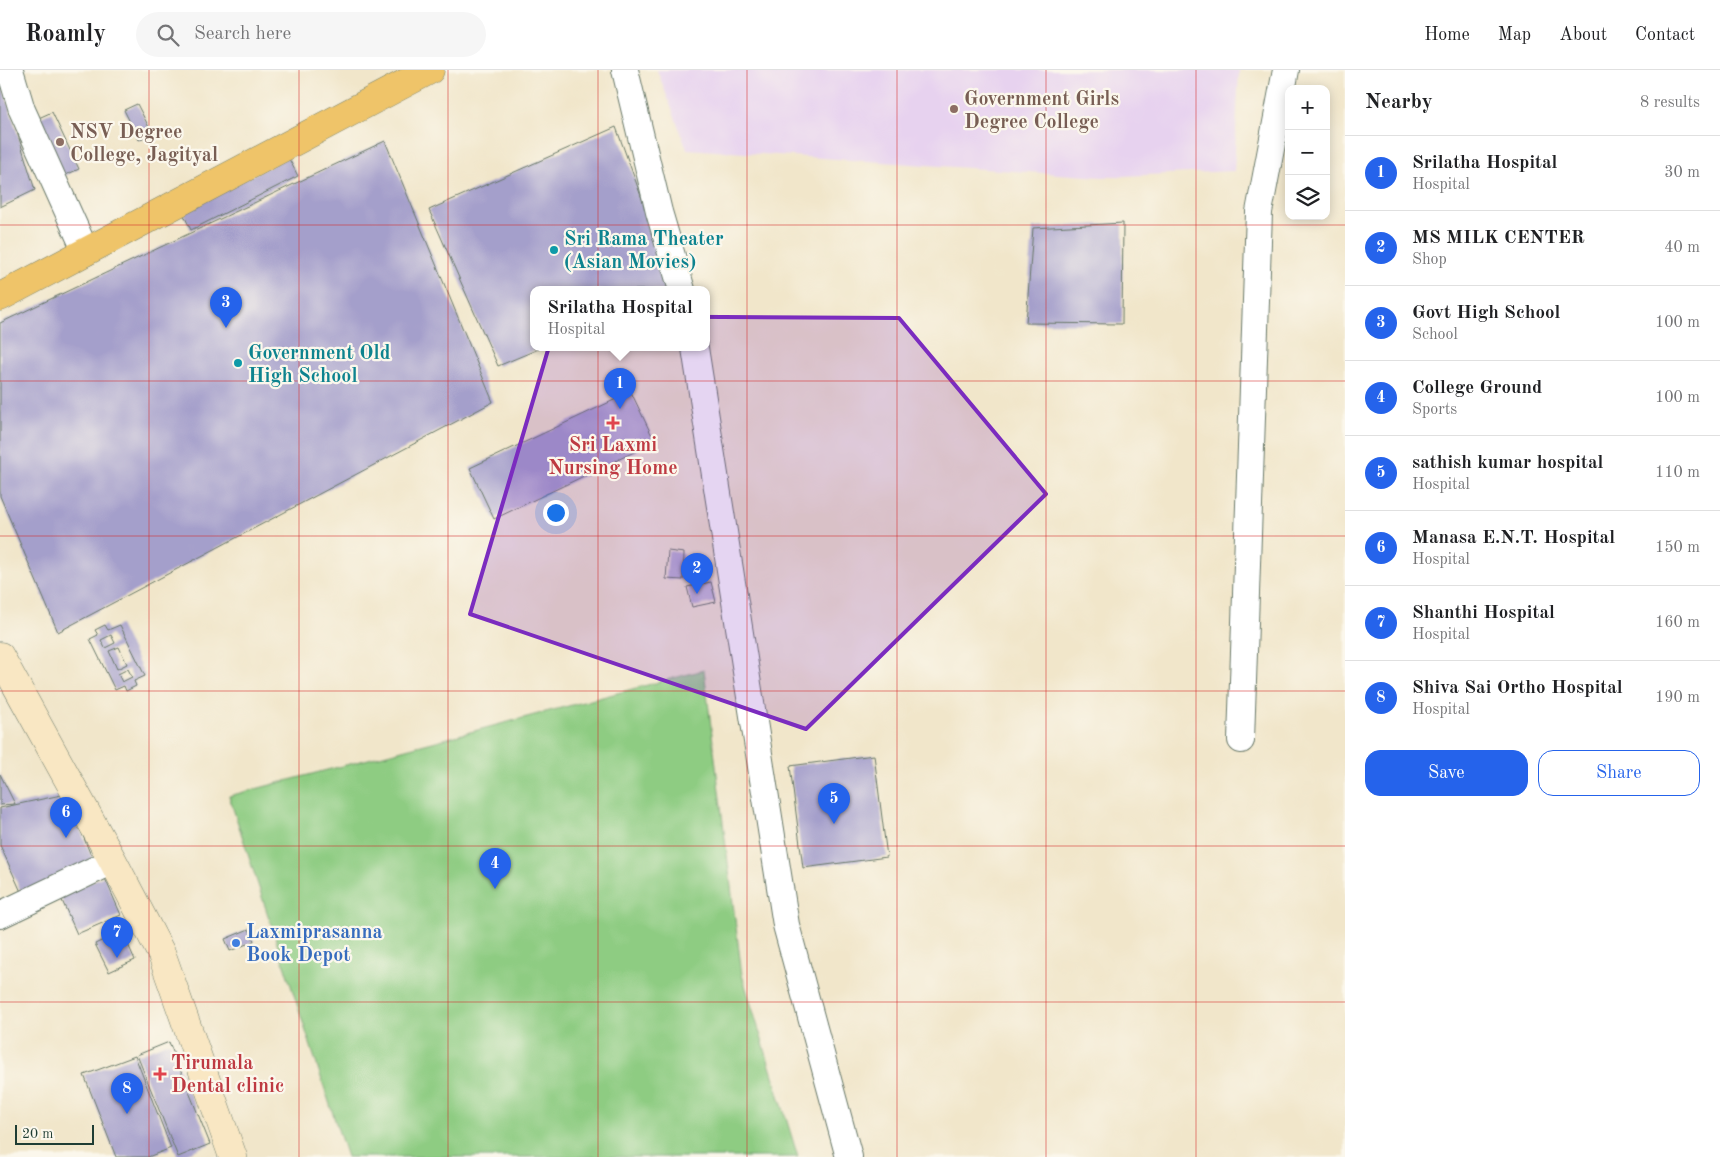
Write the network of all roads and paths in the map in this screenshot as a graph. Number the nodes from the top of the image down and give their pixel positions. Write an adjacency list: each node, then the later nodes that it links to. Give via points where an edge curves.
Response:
1 (10, 70): 5 (street, via 22,110)
2 (430, 70): 5 (highway)
3 (625, 70): 6 (street, via 659,212)
4 (1286, 70): 10 (street, via 1259,212)
5 (86, 252): 7 (highway)
6 (681, 286)
7 (0, 297)
8 (695, 351): 14 (street, via 786,925)
9 (0, 656): 11 (main road)
10 (1241, 740)
11 (113, 861): 12 (street); 13 (main road, via 162,955)
12 (0, 915)
13 (233, 1157)
14 (849, 1157)

